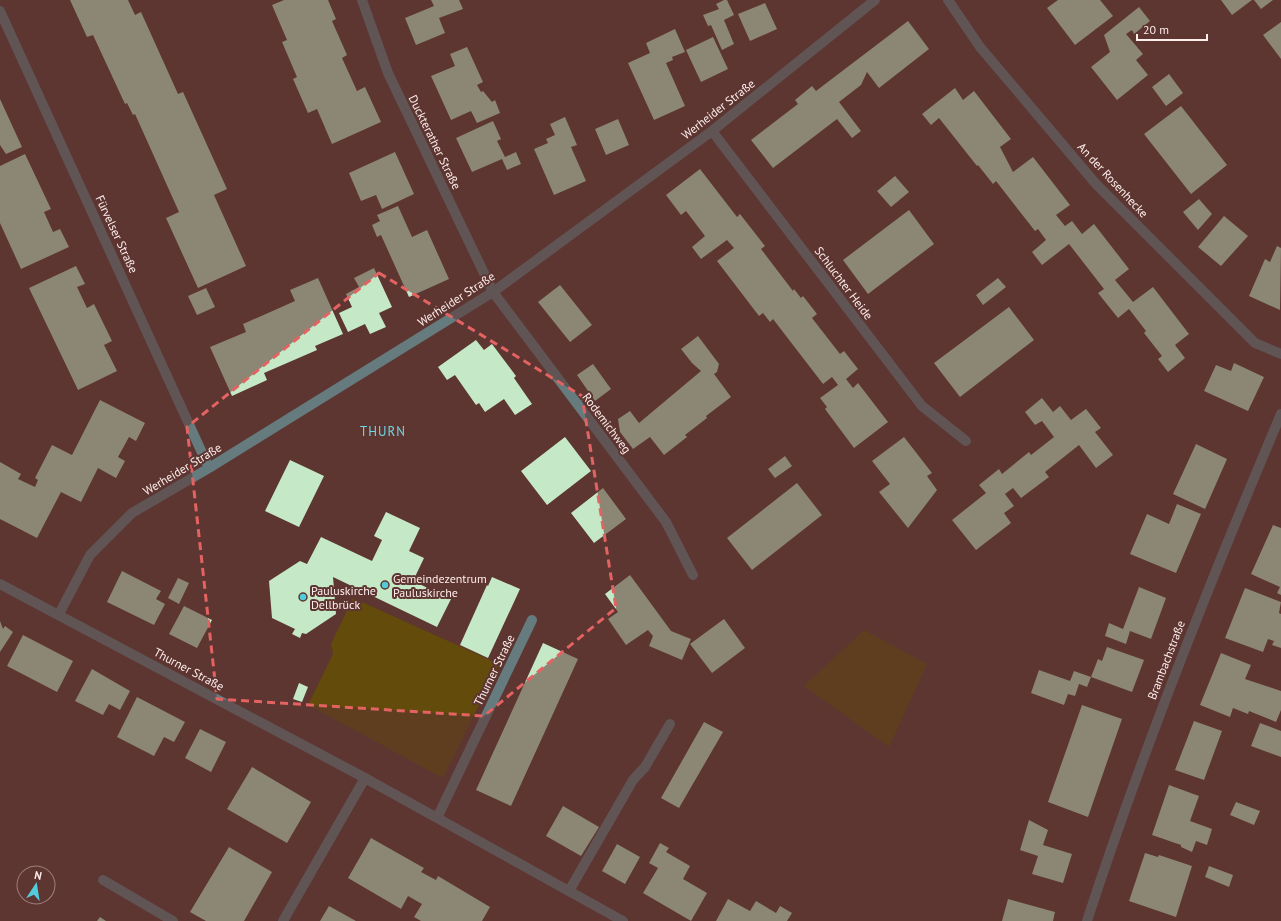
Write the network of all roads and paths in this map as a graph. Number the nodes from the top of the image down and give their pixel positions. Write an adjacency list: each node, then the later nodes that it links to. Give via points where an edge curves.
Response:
1 (362, 0): 6 (street, Duckterather Straße, via 388,73)
2 (875, 0): 5 (street, Werheider Straße)
3 (948, 0): 7 (street, An der Rosenhecke, via 980,47 1096,184 1255,343)
4 (0, 11): 10 (street, Fürvelser Straße)
5 (712, 132): 6 (street, Werheider Straße); 9 (street, Schluchter Heide, via 922,406)
6 (493, 292): 10 (street, Werheider Straße); 11 (street, Rodemichweg, via 666,522)
7 (1281, 354)
8 (1281, 414): 23 (street, Brambachstraße, via 1220,557 1144,752)
9 (966, 441)
10 (209, 468): 13 (street, Werheider Straße, via 132,513 90,555)
11 (693, 575)
12 (0, 584): 13 (street, Thurner Straße)
13 (59, 614): 16 (street, Thurner Straße)
14 (532, 620): 17 (street, Thurner Straße)
15 (670, 724): 19 (street, via 646,767 633,780)
16 (365, 778): 17 (street, Thurner Straße); 21 (street)
17 (437, 818): 19 (street, Thurner Straße)
18 (103, 880): 20 (street)
19 (569, 891): 22 (street, Thurner Straße)
20 (173, 921)
21 (282, 921)
22 (623, 921)
23 (1087, 921)

